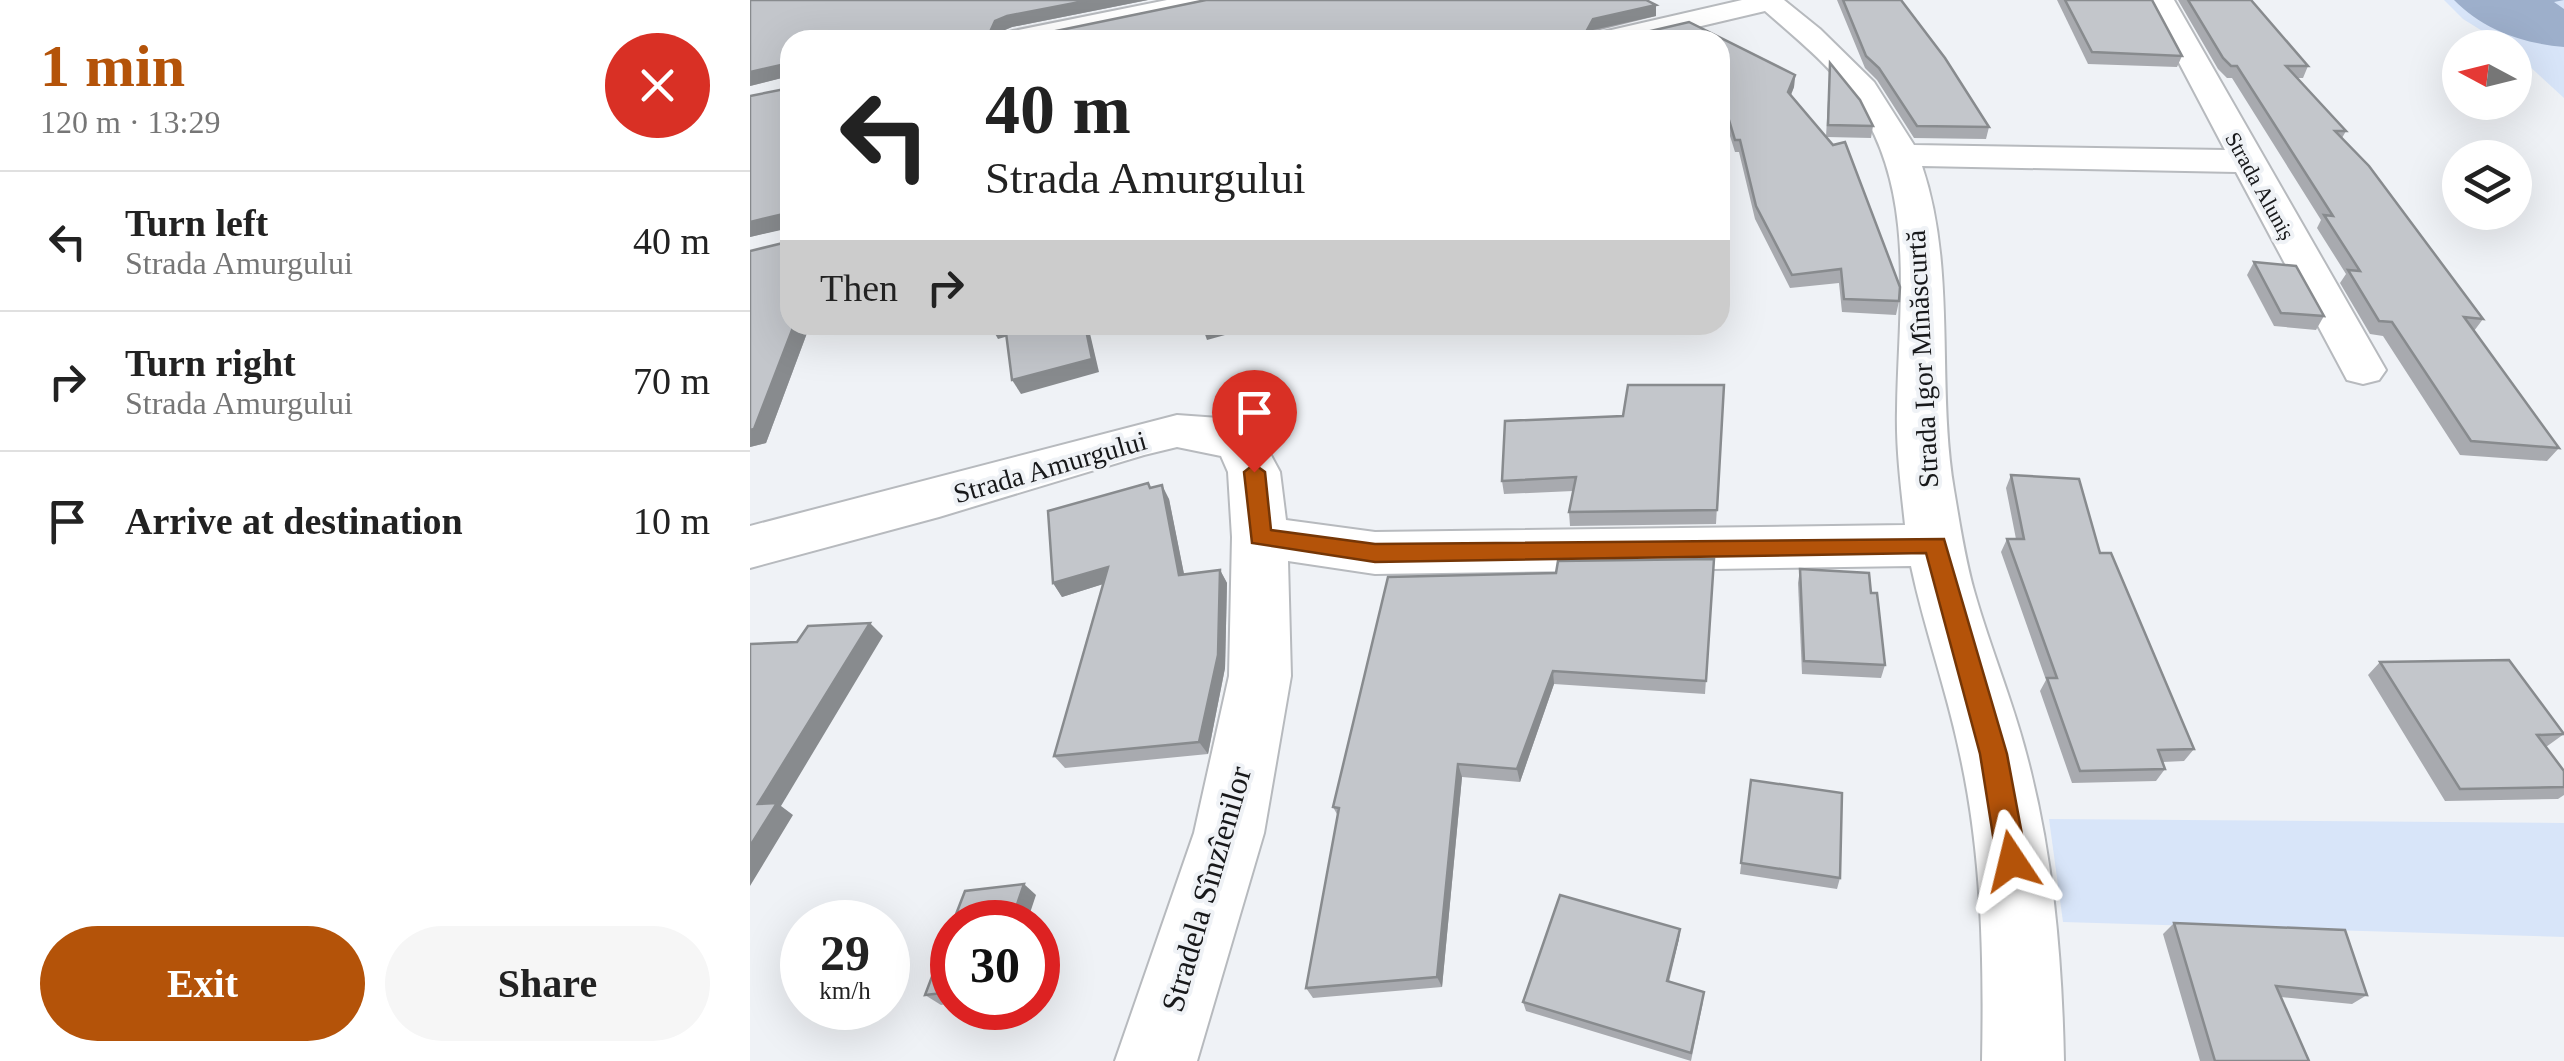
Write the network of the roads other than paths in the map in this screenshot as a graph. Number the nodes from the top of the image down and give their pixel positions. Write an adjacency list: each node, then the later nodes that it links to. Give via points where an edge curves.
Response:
1 (1207, 0): 4 (street)
2 (2160, 0): 7 (street, Strada Aluniș)
3 (1771, 1): 5 (street); 6 (street, Strada Igor Mînăscurtă, via 1869,93)
4 (1061, 30)
5 (1647, 30)
6 (1901, 156): 7 (street); 10 (street, Strada Igor Mînăscurtă, via 1914,204 1920,418)
7 (2245, 160): 8 (street, Strada Aluniș)
8 (2362, 370)
9 (1260, 537): 10 (street, via 1375,553); 11 (street, Strada Amurgului, via 1254,472 1241,446 1219,434 1177,432); 12 (street, Stradela Sînzîenilor, via 1260,676 1229,833)
10 (1936, 545): 13 (street, Strada Igor Mînăscurtă, via 1994,754 2006,825 2024,972)
11 (750, 547)
12 (1156, 1061)
13 (2023, 1061)

